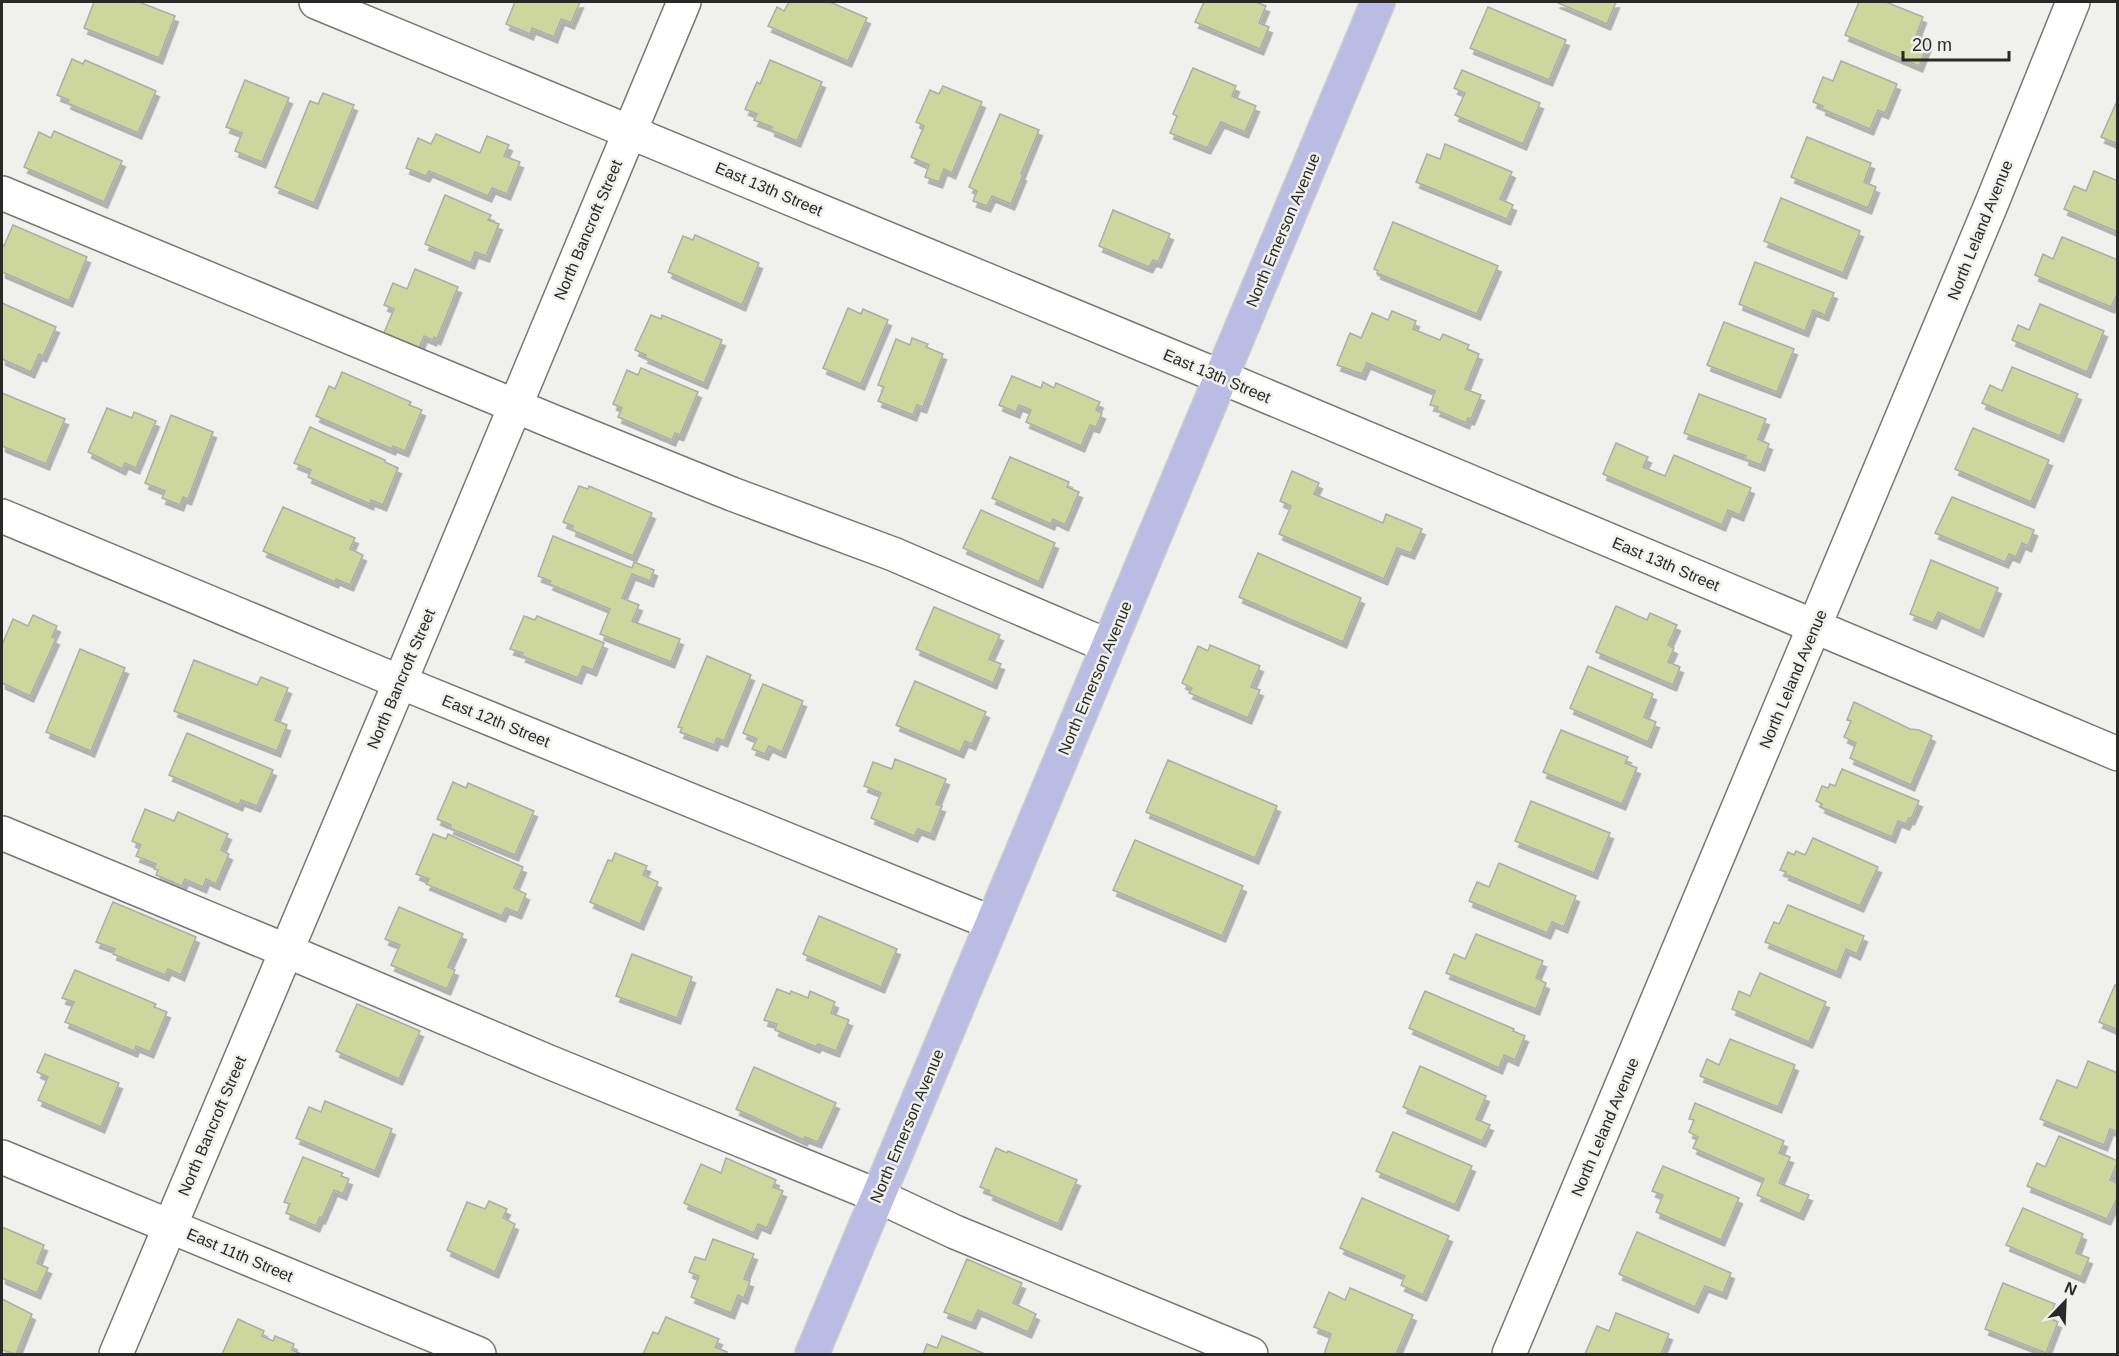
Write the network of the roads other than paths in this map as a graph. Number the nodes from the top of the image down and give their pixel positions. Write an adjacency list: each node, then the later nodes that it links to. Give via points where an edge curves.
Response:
1 (316, 2): 5 (street, East 13th Street)
2 (684, 2): 5 (street, North Bancroft Street)
3 (1378, 2): 7 (main road, North Emerson Avenue)
4 (2073, 2): 10 (street, North Leland Avenue)
5 (629, 132): 7 (street, East 13th Street); 8 (street, North Bancroft Street)
6 (2, 193): 8 (street)
7 (1221, 377): 10 (street, East 13th Street); 11 (main road, North Emerson Avenue)
8 (514, 406): 11 (street, via 893,554); 12 (street, North Bancroft Street)
9 (2, 516): 12 (street, East 12th Street)
10 (1815, 626): 13 (street, East 13th Street); 24 (street, North Leland Avenue)
11 (1108, 646): 15 (main road, North Emerson Avenue)
12 (400, 682): 15 (street, East 12th Street); 16 (street, North Bancroft Street)
13 (2118, 754)
14 (2, 833): 16 (street)
15 (992, 923): 18 (main road, North Emerson Avenue)
16 (287, 951): 18 (street); 19 (street, North Bancroft Street)
17 (2, 1157): 19 (street, East 11th Street)
18 (878, 1196): 22 (main road, North Emerson Avenue); 23 (street, via 955,1232)
19 (170, 1226): 20 (street, North Bancroft Street); 21 (street, East 11th Street)
20 (116, 1354)
21 (479, 1354)
22 (812, 1354)
23 (1251, 1354)
24 (1509, 1354)

